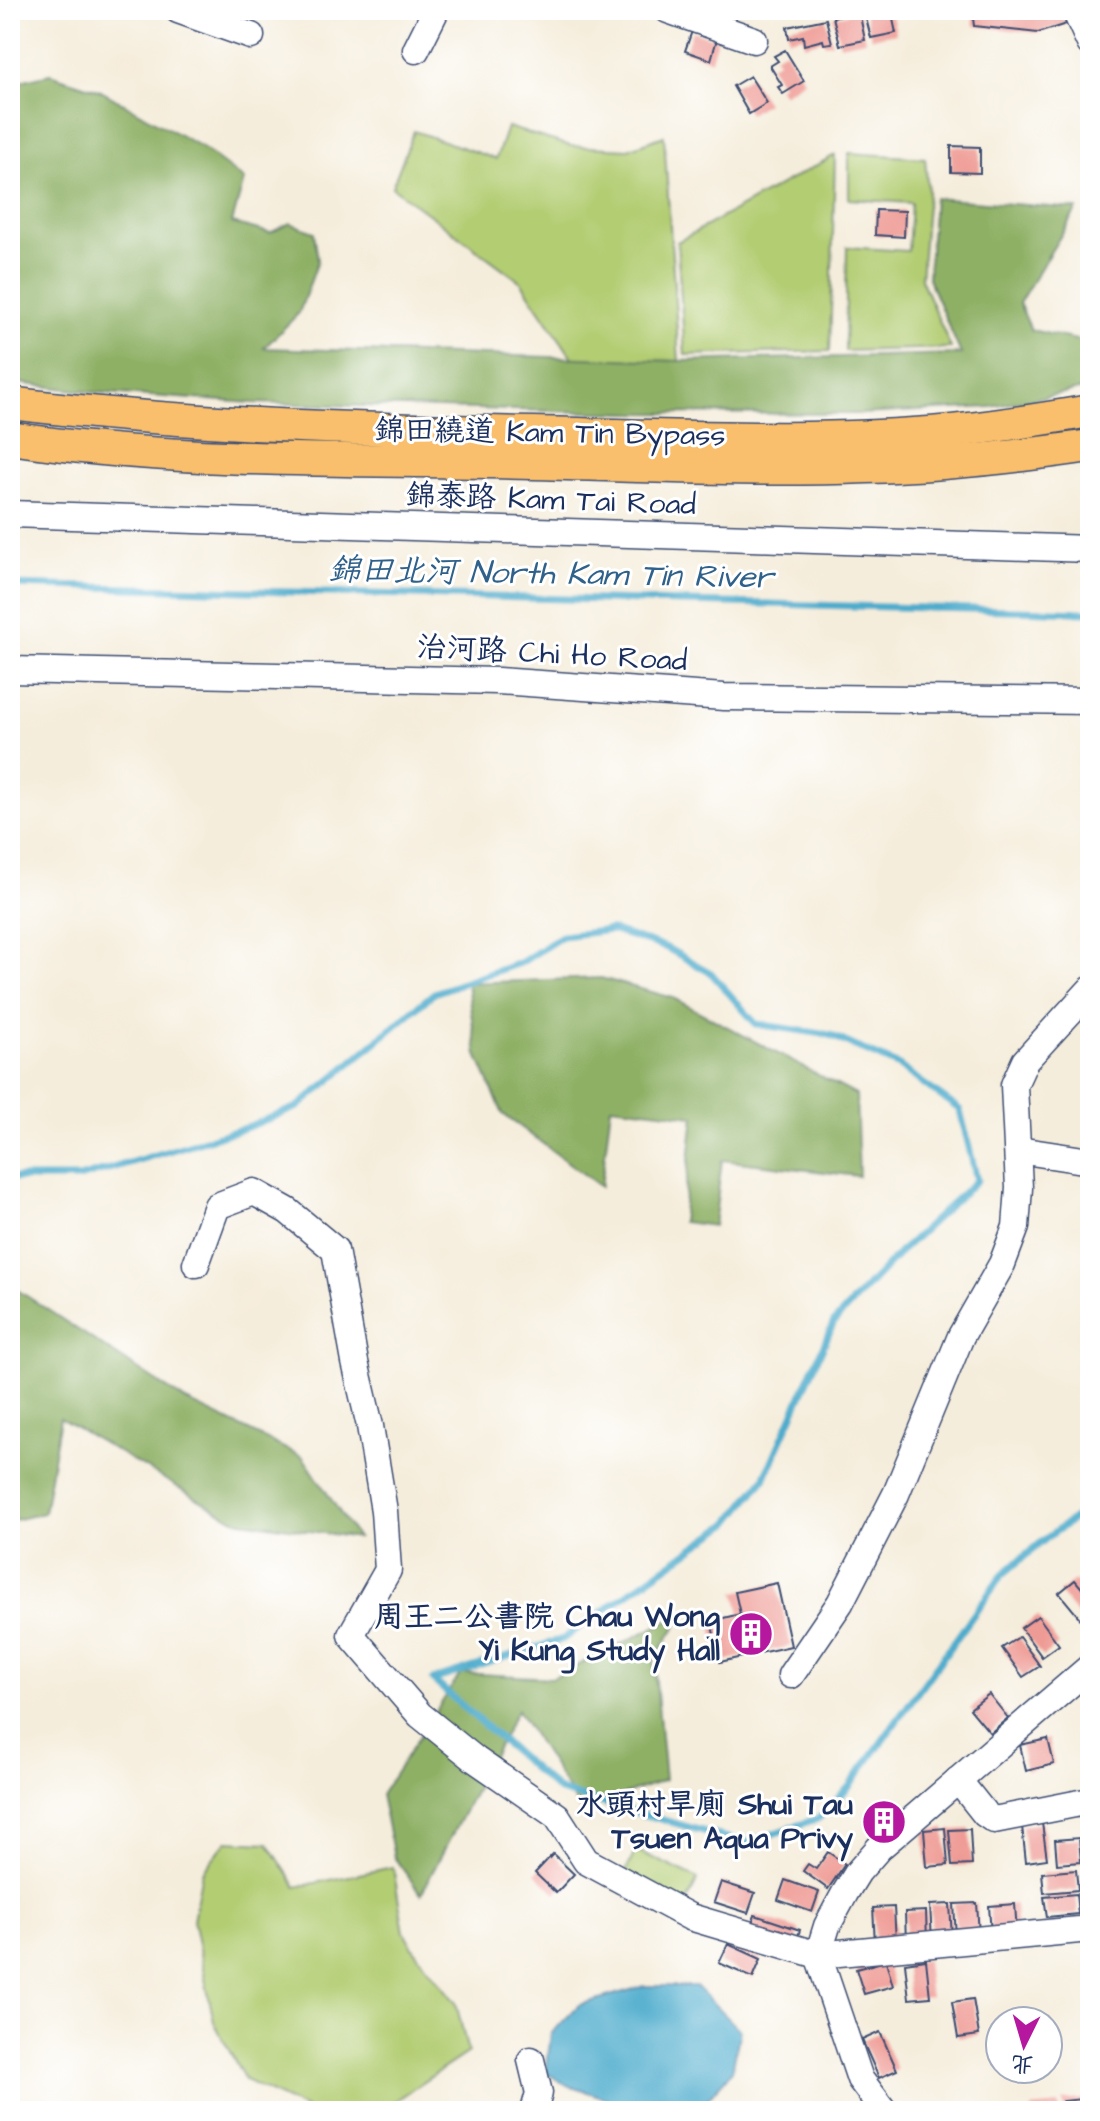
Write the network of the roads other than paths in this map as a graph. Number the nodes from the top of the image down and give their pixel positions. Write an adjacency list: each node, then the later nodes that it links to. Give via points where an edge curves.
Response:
1 (178, 10): 5 (street)
2 (436, 10): 8 (street)
3 (668, 10): 6 (street)
4 (1075, 10): 7 (street)
5 (251, 36)
6 (754, 40)
7 (1090, 43)
8 (416, 50)
9 (10, 403): 10 (main road, 錦田繞道 Kam Tin Bypass, via 247,425 740,437 952,431)
10 (1090, 411)
11 (10, 438): 12 (main road, 錦田繞道 Kam Tin Bypass, via 191,455 724,467 969,461)
12 (1090, 446)
13 (10, 514): 14 (street, 錦泰路 Kam Tai Road)
14 (1090, 549)
15 (10, 670): 16 (street, 治河路 Chi Ho Road, via 498,681 724,697)
16 (1090, 701)
17 (1090, 990): 18 (street, via 1025,1061 1014,1085)
18 (1018, 1150): 19 (street); 22 (street, via 1016,1227 1002,1264 961,1336 896,1494 840,1603)
19 (1090, 1161)
20 (196, 1264): 26 (street, via 217,1206 254,1192 288,1211 335,1250 375,1454 388,1570 351,1635 420,1715 557,1816 586,1861 690,1917)
21 (1090, 1667): 23 (street)
22 (791, 1675)
23 (958, 1780): 24 (street, via 994,1820); 26 (street, via 858,1872 827,1926)
24 (1090, 1801)
25 (1090, 1929): 26 (street)
26 (818, 1955): 29 (street, via 860,2079)
27 (531, 2060): 28 (street, via 539,2093)
28 (534, 2111)
29 (884, 2111)

